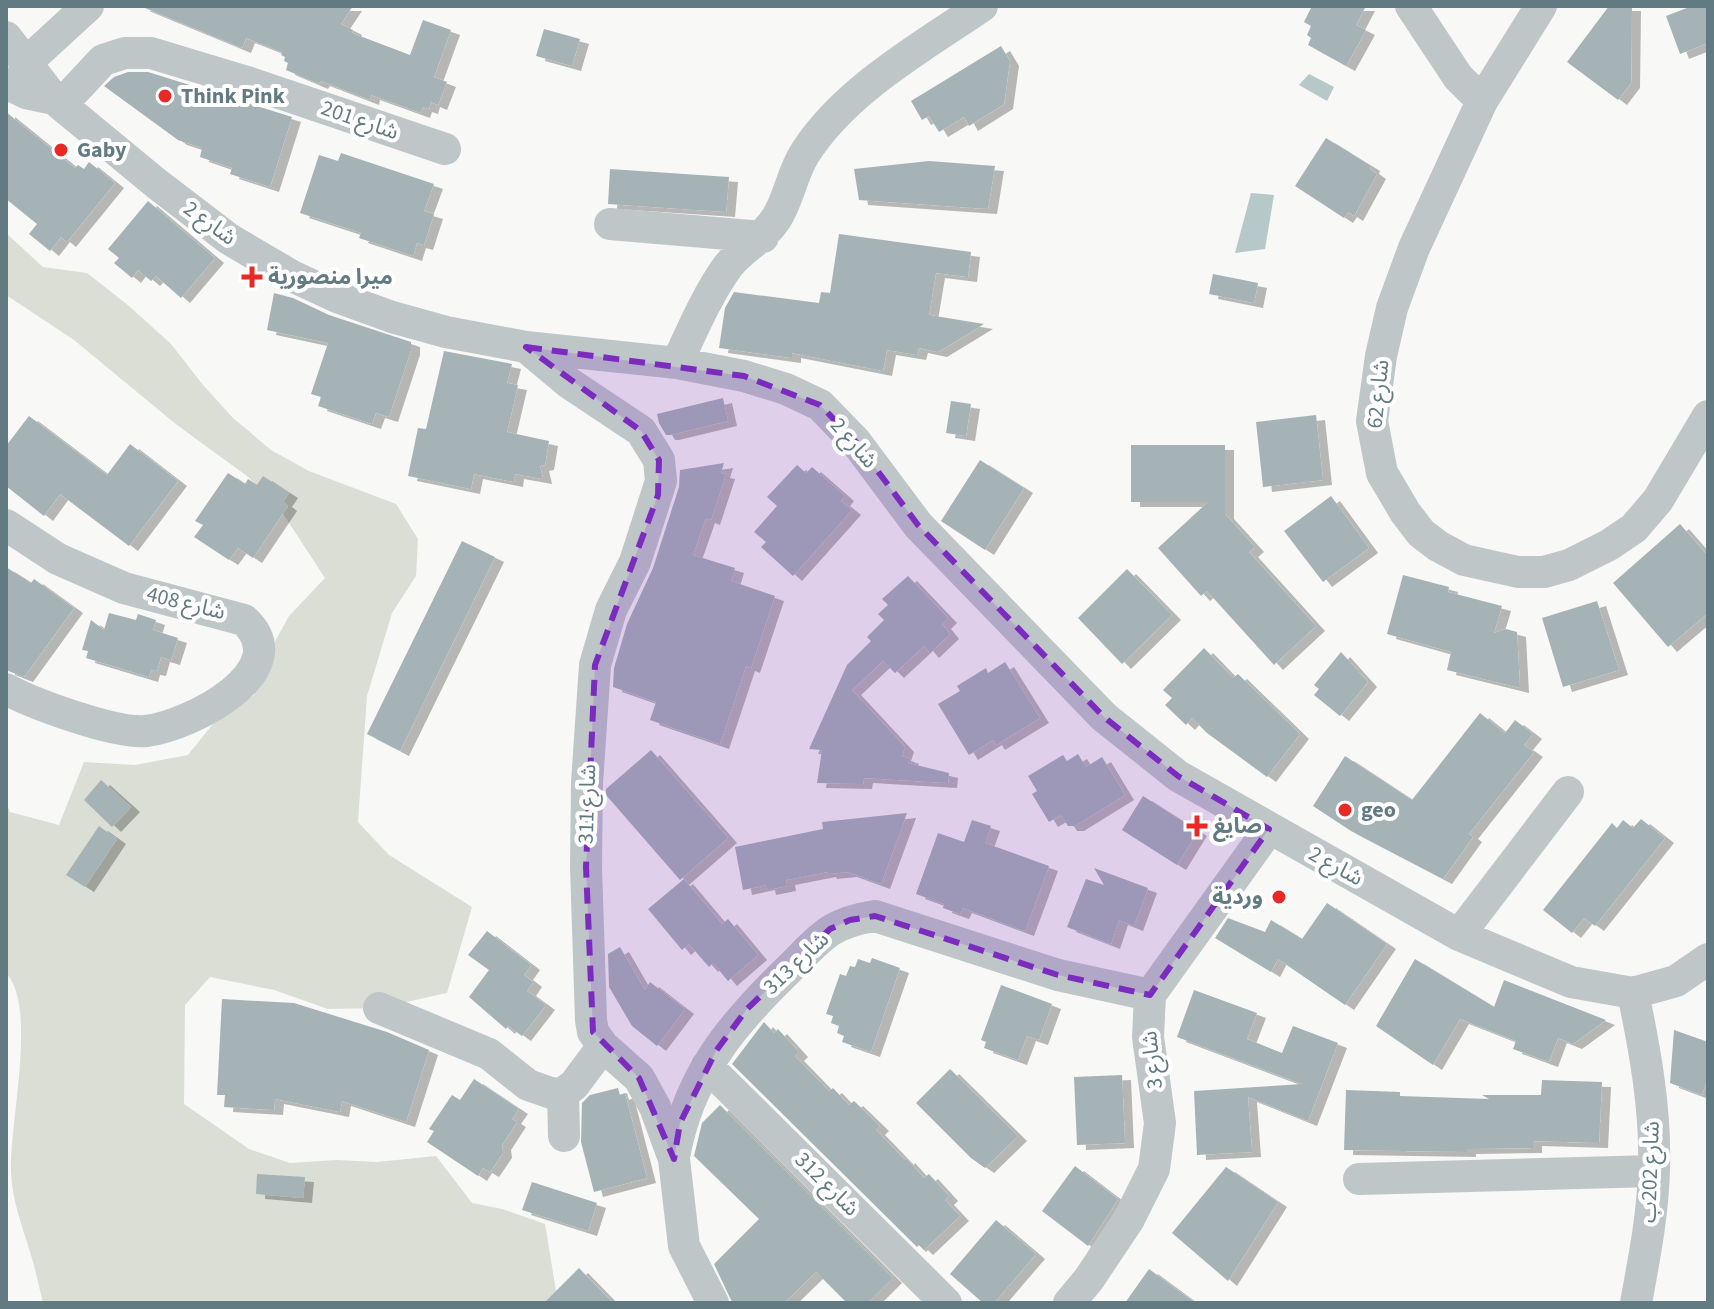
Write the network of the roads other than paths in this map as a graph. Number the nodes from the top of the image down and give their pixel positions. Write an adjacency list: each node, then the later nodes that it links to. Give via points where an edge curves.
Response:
1 (88, 6): 6 (street)
2 (982, 6): 11 (street, via 832,116 803,155 778,216)
3 (1411, 6): 7 (street, via 1458,77)
4 (1541, 6): 7 (street, شارع 62)
5 (6, 37): 6 (street, شارع 2)
6 (17, 73): 8 (street, شارع 2)
7 (1482, 101): 14 (street, شارع 62, via 1414,248 1381,356 1374,443 1382,473 1405,512 1421,533 1464,560 1518,572 1569,565 1634,528 1658,500)
8 (58, 102): 9 (street, شارع 201, via 103,60 151,53); 12 (street, شارع 2, via 229,239 292,276 392,317)
9 (445, 149)
10 (610, 224): 11 (street)
11 (763, 237): 13 (street, via 728,267)
12 (526, 347): 13 (street, شارع 2); 24 (street, شارع 311, via 641,431 659,460 661,481 595,665 586,867 591,1020)
13 (677, 363): 18 (street, شارع 2, via 744,376 820,405 856,442 918,525 1104,717 1178,776)
14 (1708, 416)
15 (6, 525): 16 (street, شارع 408, via 58,559 124,588 236,616 259,640 257,664 230,695 190,716 143,731 61,713)
16 (6, 689)
17 (1568, 792): 19 (street)
18 (1269, 829): 19 (street, شارع 2); 22 (street)
19 (1459, 935): 21 (street, شارع 2, via 1571,982)
20 (1707, 961): 21 (street, via 1676,981)
21 (1633, 993): 29 (street, شارع 202ب, via 1654,1126)
22 (1150, 995): 25 (street, شارع 313, via 1058,975 875,916 850,920 830,929 747,1009); 33 (street, شارع 3, via 1148,1037 1160,1123 1154,1169 1123,1228)
23 (379, 1008): 26 (street, via 489,1054 528,1085)
24 (603, 1046): 26 (street); 28 (street, شارع 311, via 639,1078)
25 (707, 1066): 28 (street, شارع 313, via 680,1123); 32 (street, شارع 312)
26 (563, 1093): 27 (street)
27 (564, 1136)
28 (674, 1159): 31 (street, شارع 311, via 684,1246)
29 (1654, 1171): 30 (street); 34 (street, شارع 202ب)
30 (1359, 1179)
31 (713, 1303)
32 (946, 1303)
33 (1069, 1303)
34 (1636, 1303)

